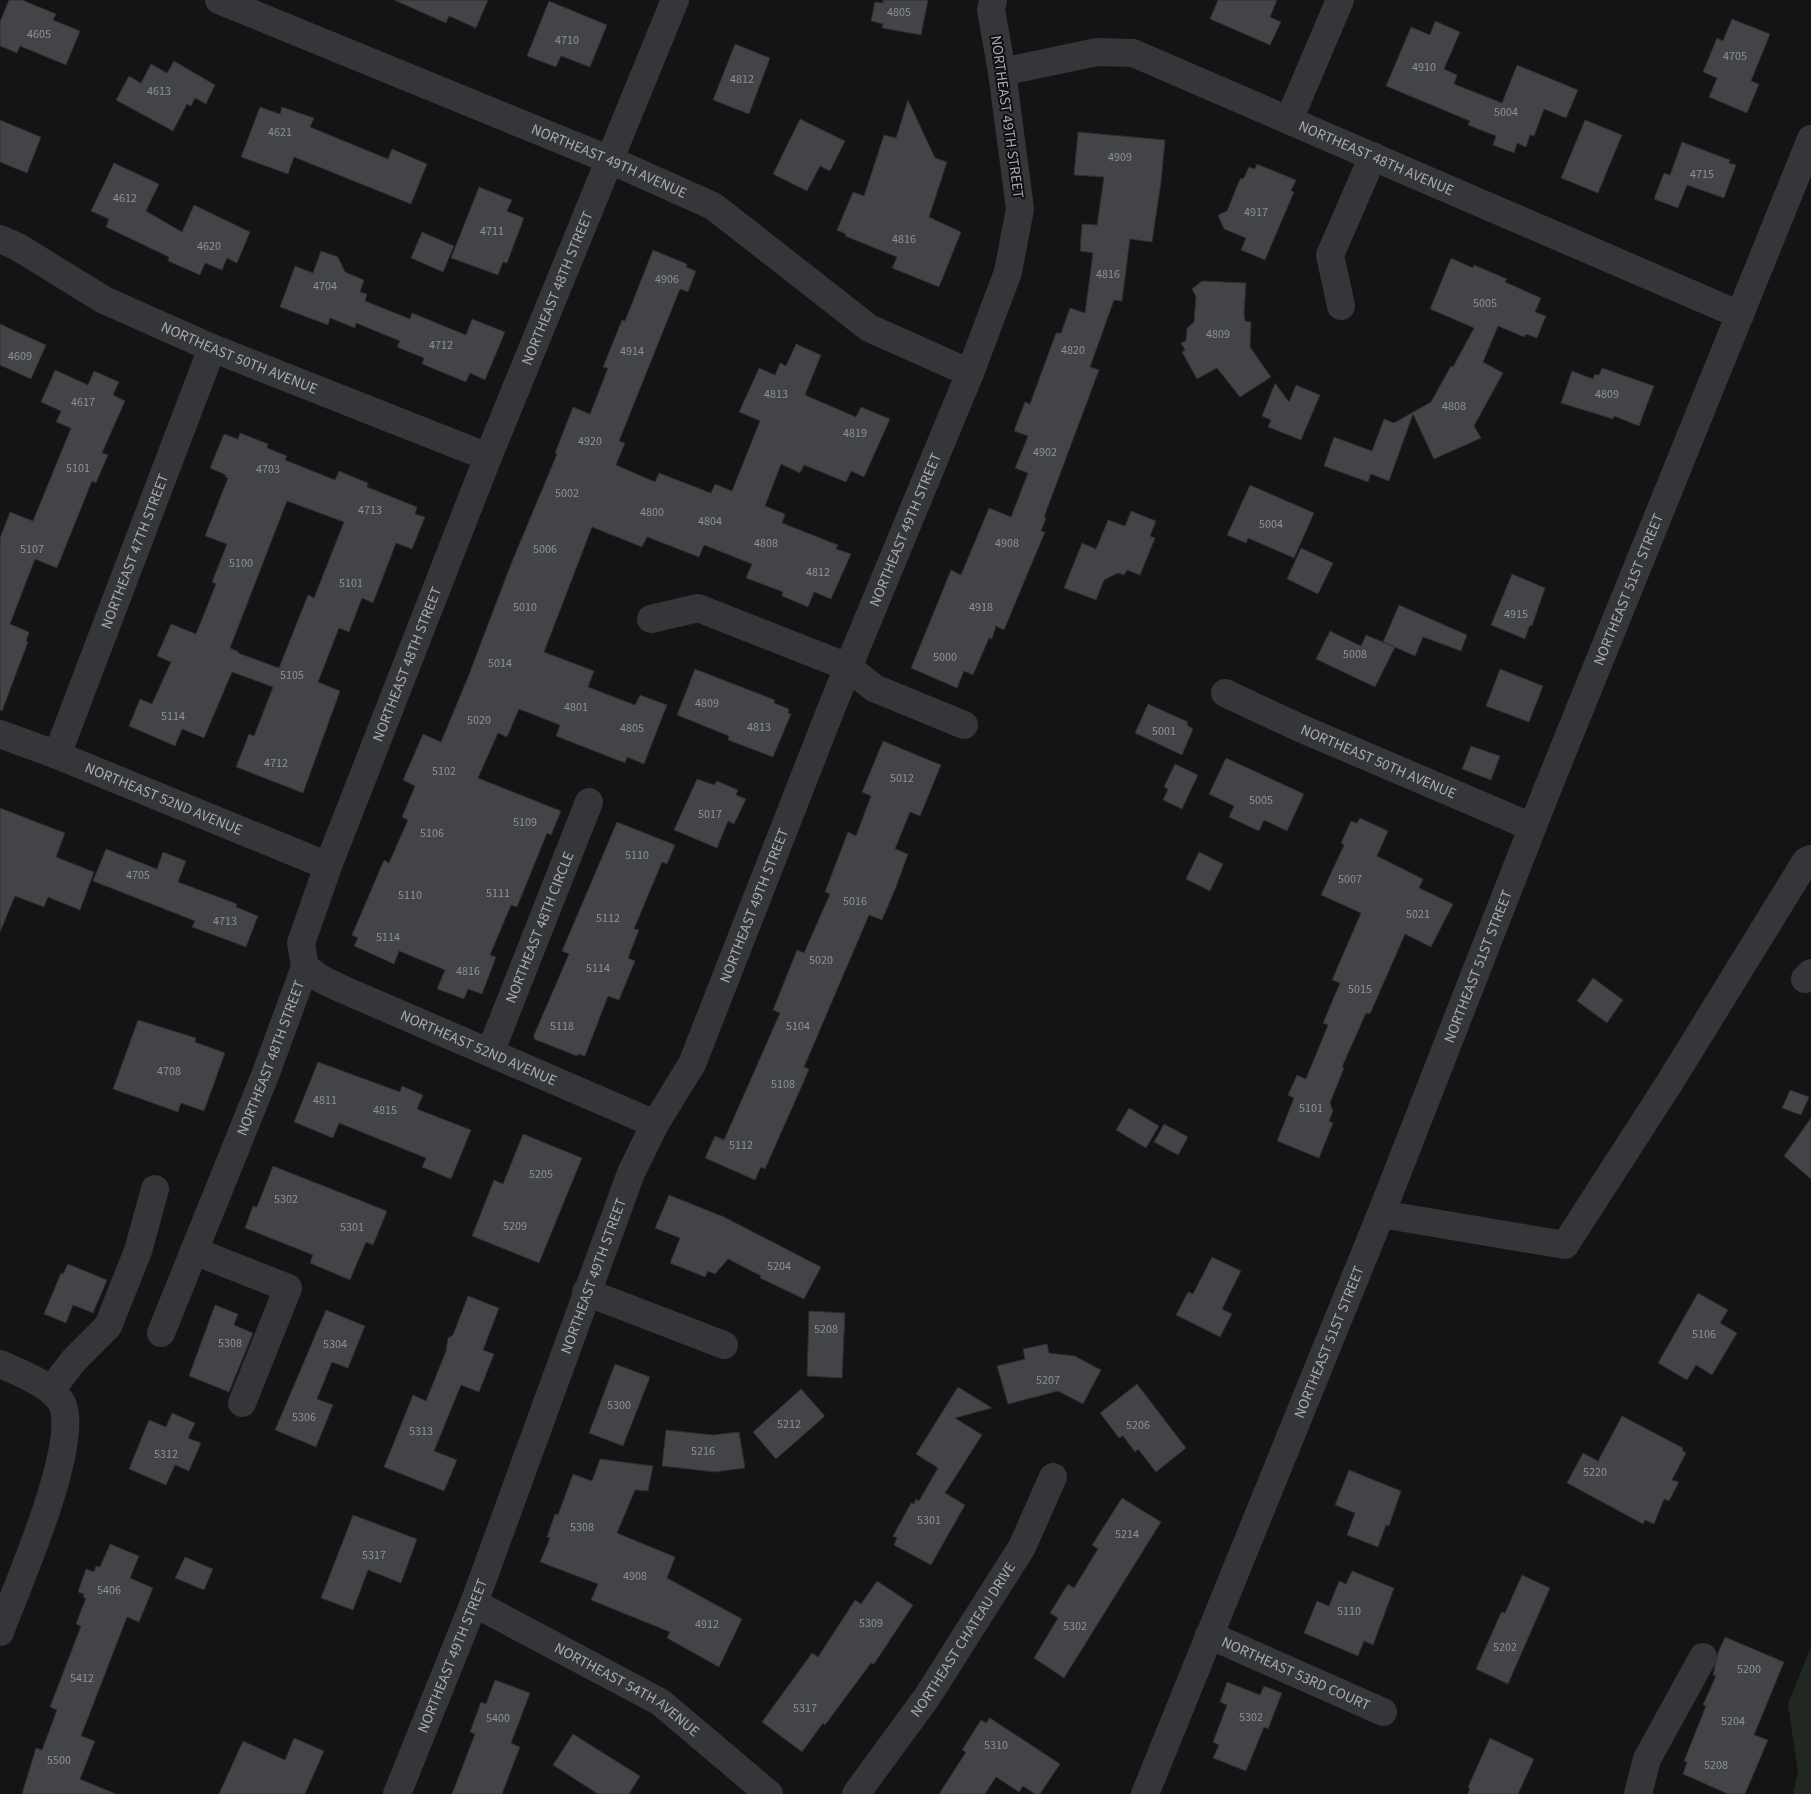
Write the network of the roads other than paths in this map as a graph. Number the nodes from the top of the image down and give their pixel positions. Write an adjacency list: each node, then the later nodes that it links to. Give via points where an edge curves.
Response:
1 (219, 0): 9 (street, NORTHEAST 49TH AVENUE)
2 (675, 0): 9 (street, NORTHEAST 48TH STREET)
3 (993, 0): 5 (street, NORTHEAST 49TH STREET, via 991,10)
4 (1340, 0): 6 (street)
5 (1002, 72): 6 (street, NORTHEAST 48TH AVENUE, via 1097,52 1133,53); 14 (street, NORTHEAST 49TH STREET, via 1020,209 1008,272)
6 (1289, 120): 8 (street, NORTHEAST 48TH AVENUE)
7 (1811, 139): 12 (street, NORTHEAST 51ST STREET)
8 (1373, 156): 11 (street, via 1330,255); 12 (street, NORTHEAST 48TH AVENUE)
9 (610, 160): 14 (street, NORTHEAST 49TH AVENUE, via 713,206 869,328); 15 (street, NORTHEAST 48TH STREET)
10 (0, 239): 13 (street, NORTHEAST 50TH AVENUE, via 104,300)
11 (1341, 306)
12 (1740, 315): 23 (street, NORTHEAST 51ST STREET)
13 (212, 348): 15 (street, NORTHEAST 50TH AVENUE); 21 (street, NORTHEAST 47TH STREET)
14 (970, 373): 17 (street, NORTHEAST 49TH STREET)
15 (488, 457): 25 (street, NORTHEAST 48TH STREET)
16 (650, 619): 17 (street, via 698,608)
17 (848, 667): 19 (street, via 874,688); 28 (street, NORTHEAST 49TH STREET, via 692,1064)
18 (1225, 693): 23 (street, NORTHEAST 50TH AVENUE)
19 (964, 725)
20 (0, 734): 21 (street, NORTHEAST 52ND AVENUE)
21 (57, 755): 25 (street, NORTHEAST 52ND AVENUE)
22 (589, 802): 27 (street, NORTHEAST 48TH CIRCLE)
23 (1532, 826): 30 (street, NORTHEAST 51ST STREET)
24 (1811, 859): 30 (street, via 1806,861 1565,1245)
25 (328, 866): 26 (street, NORTHEAST 48TH STREET, via 301,943)
26 (305, 967): 27 (street, NORTHEAST 52ND AVENUE, via 342,989); 31 (street, NORTHEAST 48TH STREET)
27 (490, 1053): 28 (street, NORTHEAST 52ND AVENUE)
28 (655, 1124): 32 (street, NORTHEAST 49TH STREET, via 631,1173)
29 (155, 1189): 36 (street, via 138,1251 108,1326 74,1360)
30 (1381, 1214): 41 (street, NORTHEAST 51ST STREET)
31 (194, 1251): 33 (street, NORTHEAST 48TH STREET); 37 (street, via 288,1288)
32 (586, 1292): 34 (street); 39 (street, NORTHEAST 49TH STREET)
33 (161, 1333)
34 (724, 1345)
35 (0, 1364): 36 (street, via 29,1377)
36 (57, 1399): 40 (street, via 64,1436 59,1467)
37 (242, 1403)
38 (1052, 1476): 46 (street, NORTHEAST CHATEAU DRIVE, via 1022,1547 927,1697)
39 (474, 1602): 44 (street, NORTHEAST 49TH STREET); 45 (street, NORTHEAST 54TH AVENUE, via 660,1702)
40 (0, 1632)
41 (1208, 1635): 43 (street, NORTHEAST 53RD COURT); 47 (street, NORTHEAST 51ST STREET)
42 (1703, 1657): 48 (street, via 1647,1759)
43 (1383, 1712)
44 (397, 1794)
45 (768, 1794)
46 (856, 1794)
47 (1145, 1794)
48 (1638, 1794)

